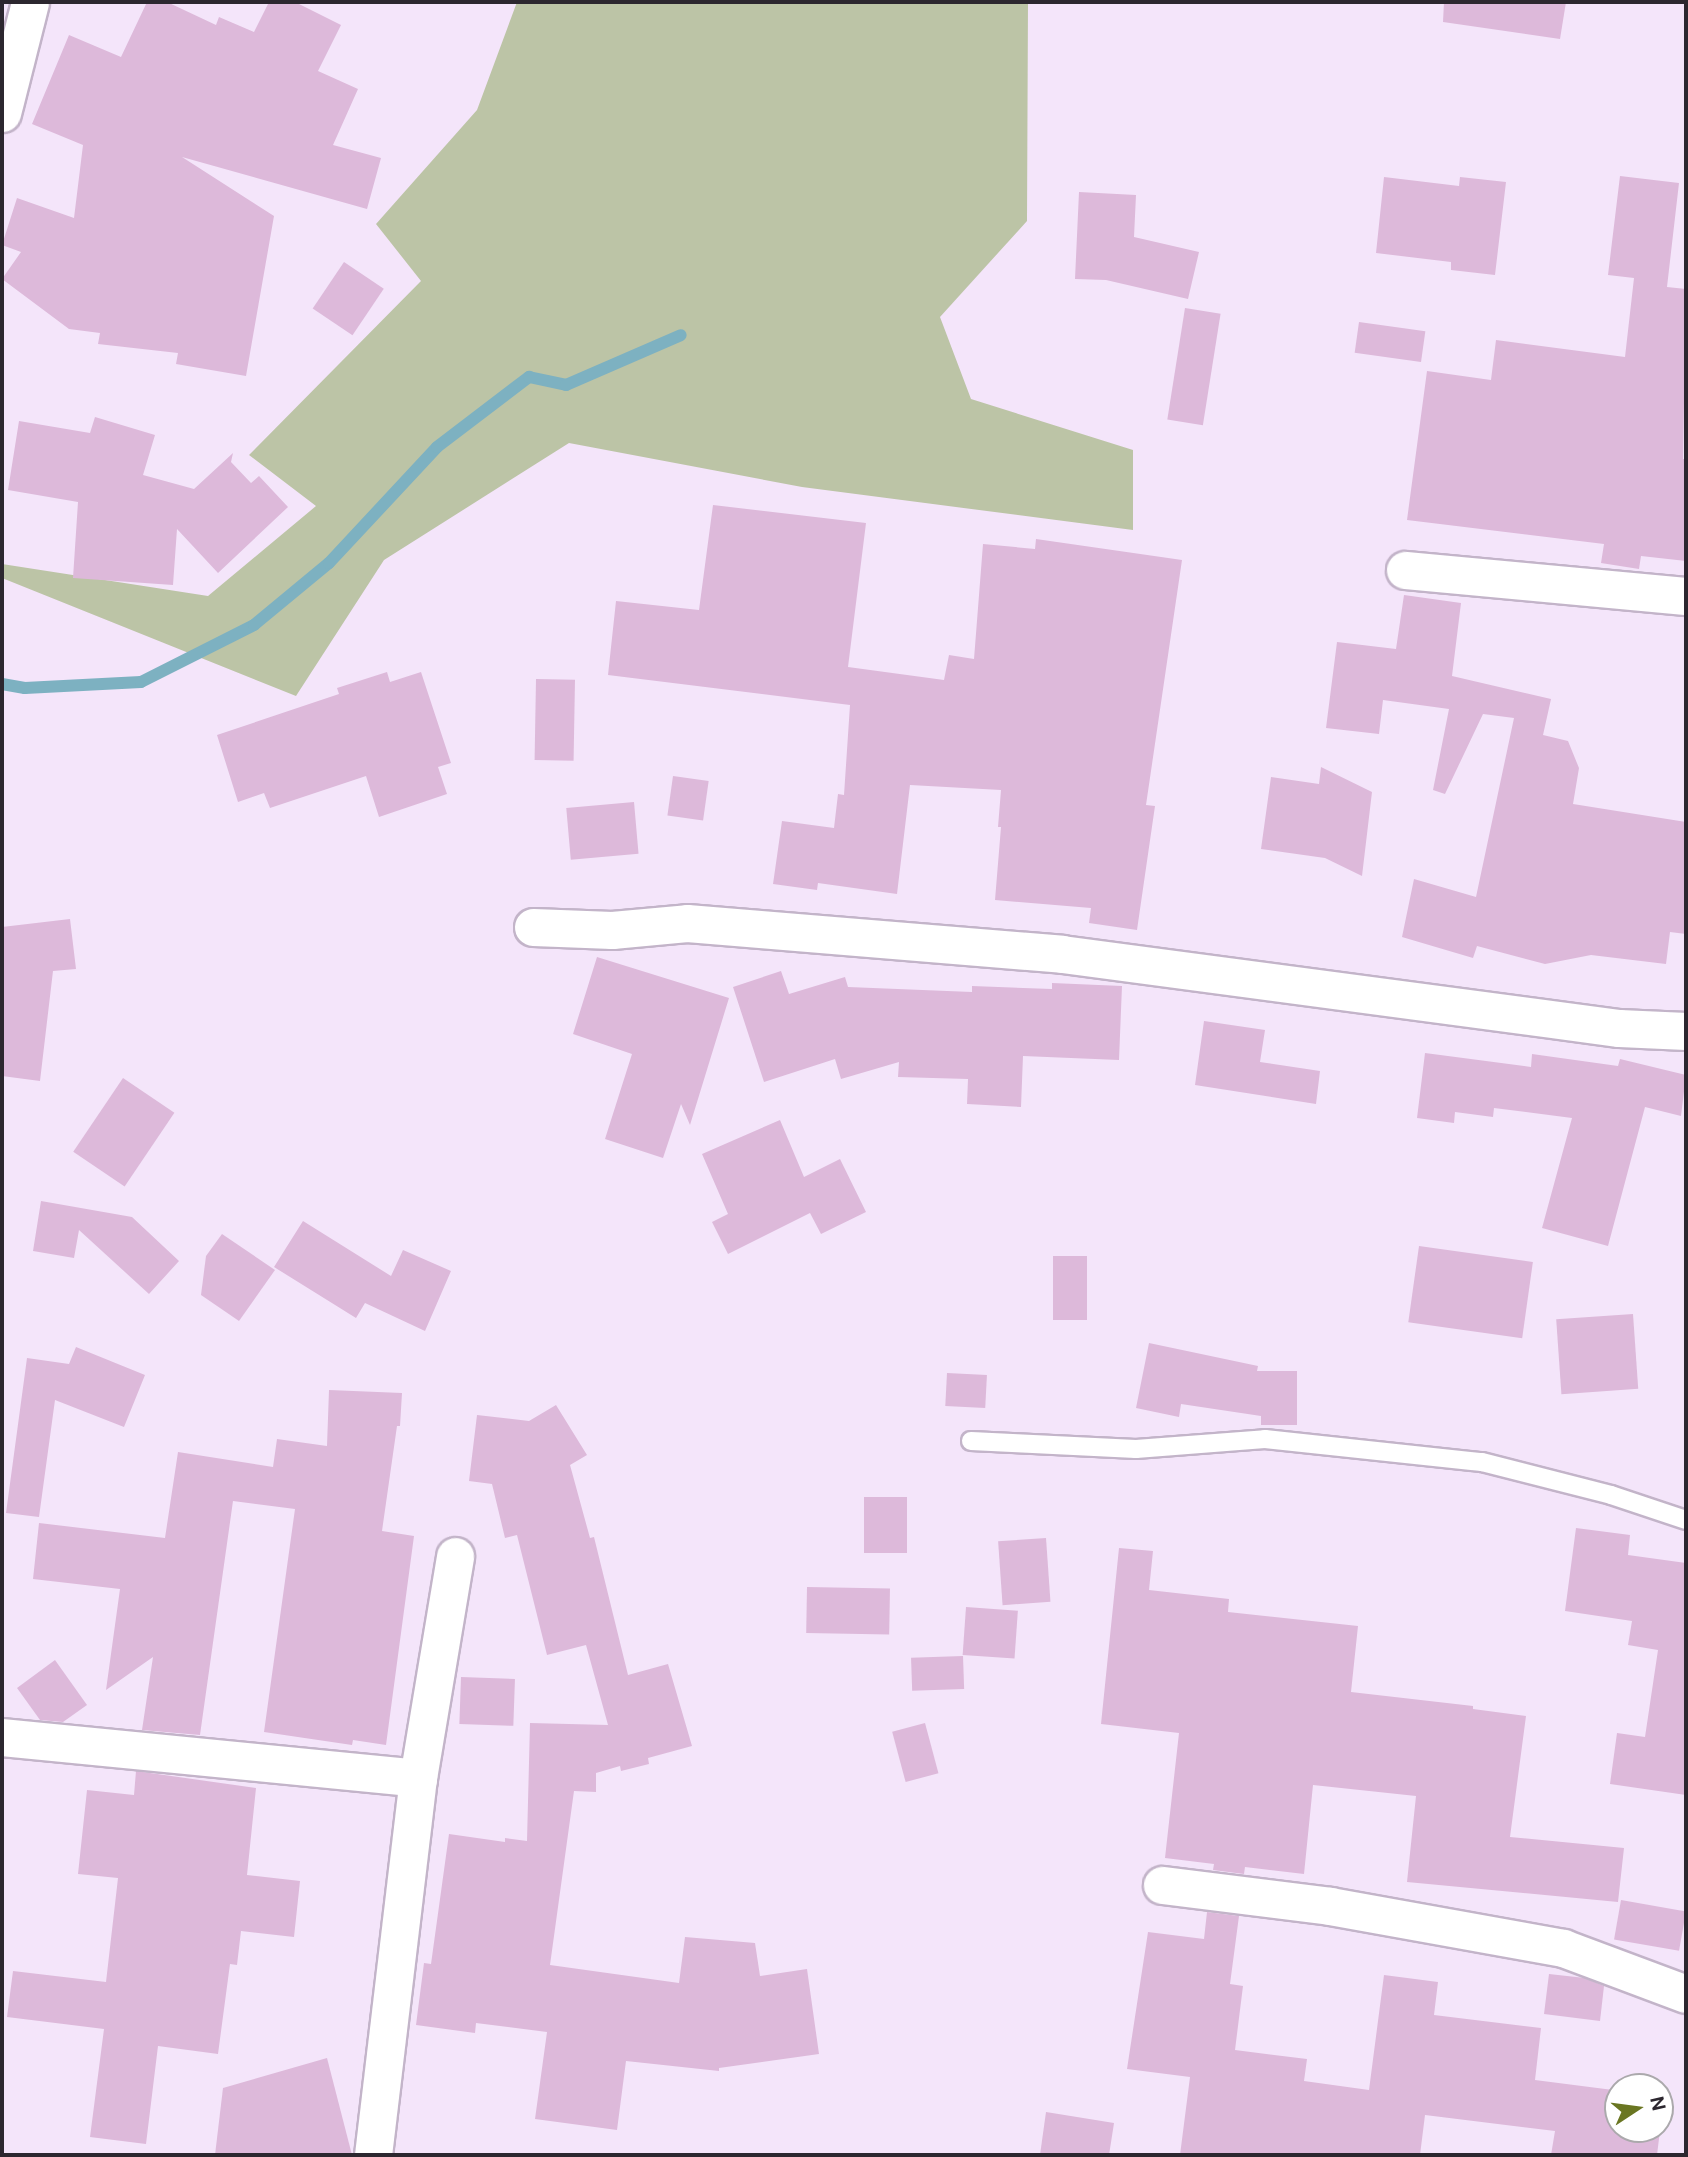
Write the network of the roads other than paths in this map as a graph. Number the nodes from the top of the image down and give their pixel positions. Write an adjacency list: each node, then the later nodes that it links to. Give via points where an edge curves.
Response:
1 (30, 2): 2 (street)
2 (2, 113)
3 (1405, 570): 4 (street)
4 (1686, 596)
5 (533, 927): 6 (street, via 612,930 687,923 1062,954 1619,1028)
6 (1686, 1031)
7 (971, 1441): 8 (lane, via 1136,1449 1265,1439 1482,1462 1611,1495)
8 (1686, 1520)
9 (455, 1556): 11 (street)
10 (2, 1737): 11 (street)
11 (418, 1778): 14 (street)
12 (1162, 1885): 13 (street, via 1330,1906 1563,1948)
13 (1686, 1994)
14 (373, 2155)

